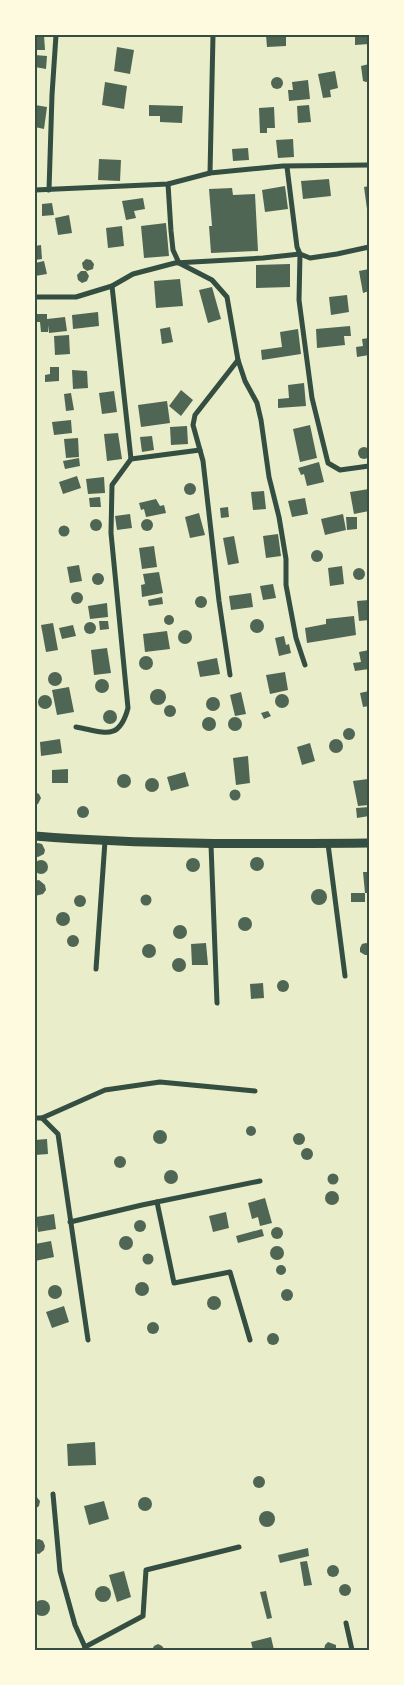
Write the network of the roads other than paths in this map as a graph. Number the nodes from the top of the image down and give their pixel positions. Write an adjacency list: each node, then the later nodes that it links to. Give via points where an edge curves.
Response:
1 (56, 35): 8 (street)
2 (213, 35): 5 (street)
3 (369, 165): 4 (street)
4 (287, 167): 5 (street); 10 (street)
5 (210, 173): 6 (street)
6 (168, 184): 8 (street); 11 (street, via 173,250)
7 (35, 190): 8 (street)
8 (49, 190)
9 (369, 247): 10 (street, via 310,258)
10 (300, 254): 11 (street); 17 (street, via 300,300 311,389 328,463 340,470)
11 (179, 263): 12 (street, via 133,274); 14 (street, via 212,280 227,297)
12 (112, 286): 13 (street, via 76,297); 16 (street)
13 (35, 297)
14 (238, 360): 15 (street, via 195,414 193,425); 18 (street, via 261,420 286,559 288,594)
15 (200, 450): 16 (street); 19 (street)
16 (131, 459): 20 (street, via 112,485 110,533 128,708 118,730 108,734)
17 (369, 466)
18 (305, 665)
19 (230, 675)
20 (76, 727)
21 (35, 836): 22 (street)
22 (105, 841): 25 (street); 26 (street)
23 (369, 843): 24 (street)
24 (328, 844): 25 (street); 27 (street)
25 (211, 845): 28 (street)
26 (96, 969)
27 (345, 976)
28 (217, 1003)
29 (255, 1091): 31 (street, via 160,1082 105,1090)
30 (35, 1118): 31 (street)
31 (42, 1118): 34 (street, via 58,1134)
32 (260, 1181): 33 (street)
33 (157, 1202): 34 (street); 36 (street, via 174,1283 230,1272)
34 (70, 1222): 35 (street)
35 (88, 1340)
36 (250, 1340)
37 (53, 1494): 40 (street, via 60,1571)
38 (239, 1547): 40 (street, via 146,1570 142,1616)
39 (346, 1623): 41 (street)
40 (85, 1648)
41 (352, 1650)

